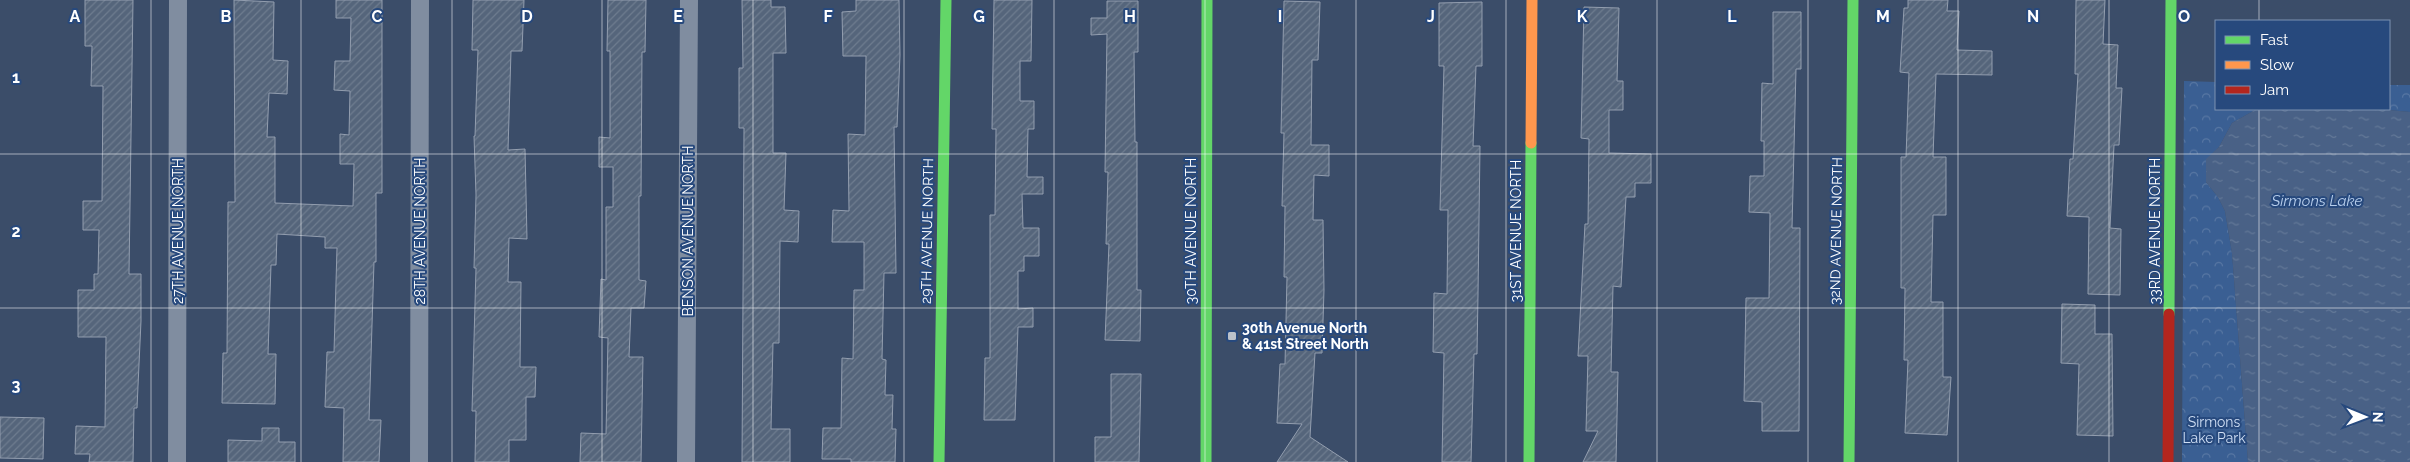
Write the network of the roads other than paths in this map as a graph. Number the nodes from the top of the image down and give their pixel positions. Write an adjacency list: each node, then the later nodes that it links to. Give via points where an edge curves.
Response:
1 (178, 0): 9 (street, 27TH AVENUE NORTH)
2 (420, 0): 10 (street, 28TH AVENUE NORTH)
3 (689, 0): 11 (street, BENSON AVENUE NORTH)
4 (946, 0): 12 (street, 29TH AVENUE NORTH)
5 (1207, 0): 13 (street, 30TH AVENUE NORTH)
6 (1532, 0): 14 (street, 31ST AVENUE NORTH)
7 (1853, 0): 15 (street, 32ND AVENUE NORTH)
8 (2171, 0): 16 (street, 33RD AVENUE NORTH)
9 (177, 462)
10 (419, 462)
11 (686, 462)
12 (939, 462)
13 (1206, 462)
14 (1529, 462)
15 (1849, 462)
16 (2168, 462)

